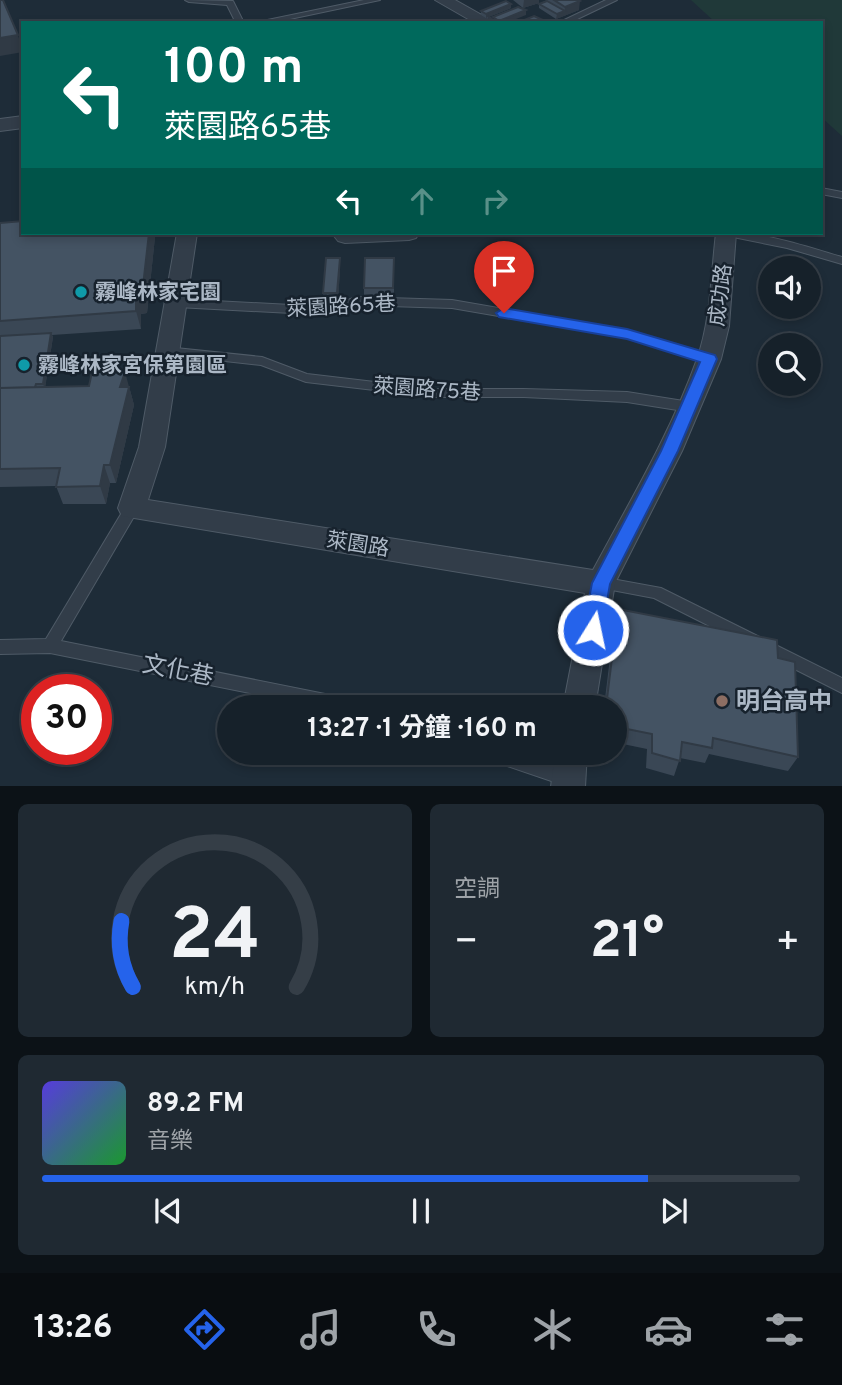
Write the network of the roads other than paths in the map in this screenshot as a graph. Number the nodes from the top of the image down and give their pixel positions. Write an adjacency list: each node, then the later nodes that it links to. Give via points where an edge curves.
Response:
1 (189, 0): 5 (lane, via 230,3)
2 (376, 0): 6 (lane)
3 (443, 0): 7 (street)
4 (613, 0): 8 (lane)
5 (239, 21)
6 (267, 21)
7 (484, 21)
8 (566, 21)
9 (21, 122): 10 (street)
10 (0, 125)
11 (823, 191): 12 (lane)
12 (842, 195)
13 (187, 235): 19 (street)
14 (366, 235): 17 (street)
15 (726, 235): 21 (street, 成功路)
16 (736, 235): 18 (lane)
17 (345, 236)
18 (842, 261)
19 (177, 303): 20 (street); 21 (lane, 萊園路65巷, via 329,311 356,301 452,304 627,334)
20 (166, 351): 22 (lane, 萊園路75巷, via 262,361 306,378 434,393 627,397); 23 (street, via 152,447)
21 (709, 359): 22 (street, 成功路)
22 (690, 407): 24 (street, 成功路)
23 (132, 508): 24 (street, 萊園路); 25 (lane)
24 (601, 583): 27 (lane, 萊園路, via 656,592); 29 (street, 成功路)
25 (50, 646): 26 (lane, 文化巷); 28 (lane, 文化巷)
26 (0, 647)
27 (842, 686)
28 (298, 695)
29 (581, 695)
30 (541, 765): 31 (lane)
31 (569, 772)

